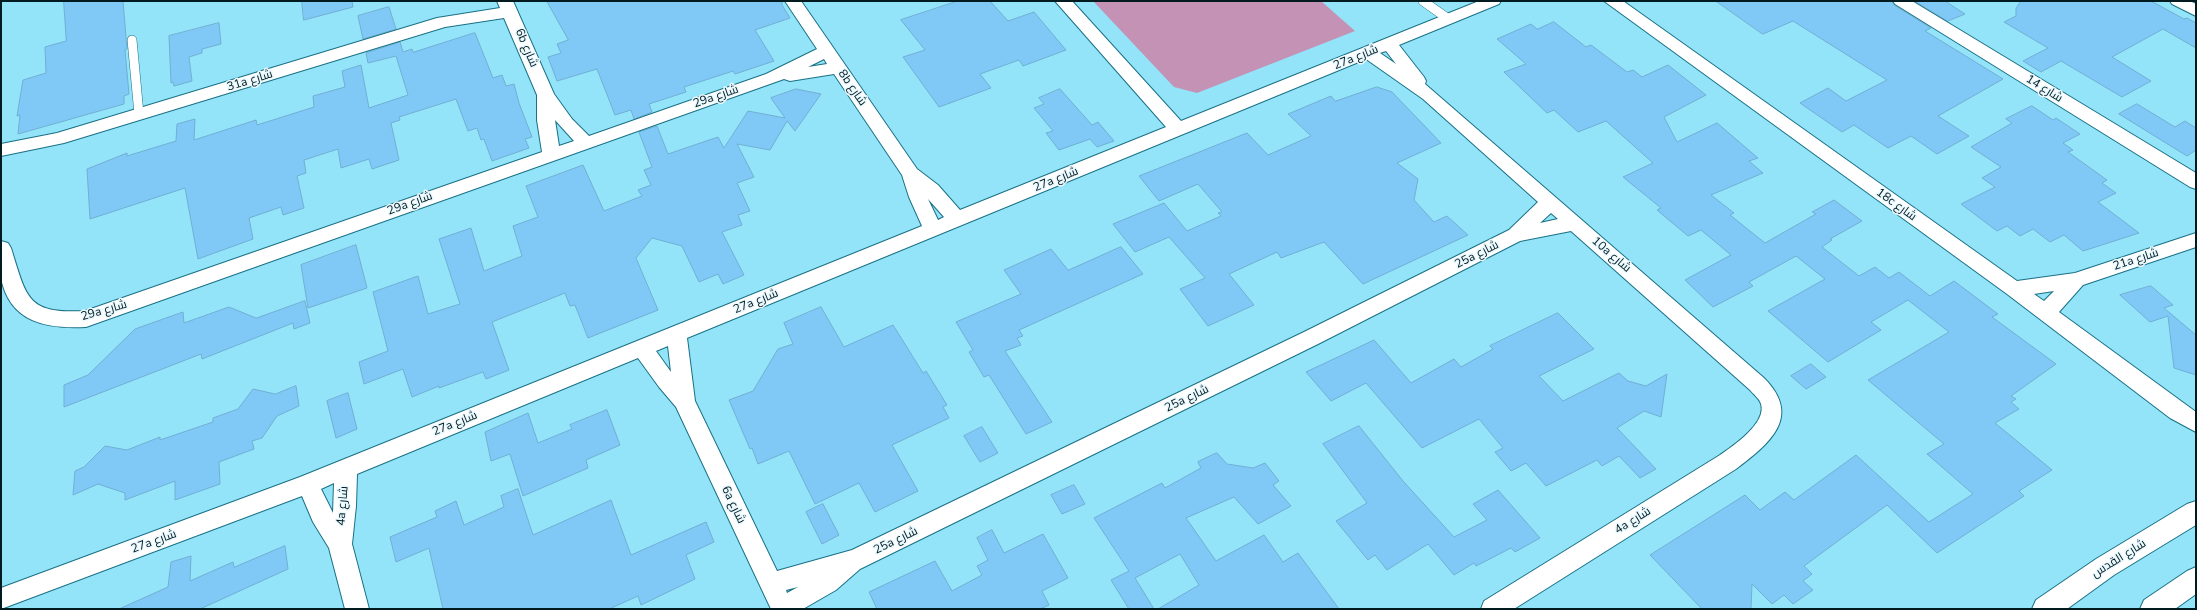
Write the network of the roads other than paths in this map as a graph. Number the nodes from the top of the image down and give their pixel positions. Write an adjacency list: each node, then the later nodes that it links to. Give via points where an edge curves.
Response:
1 (492, 1): 12 (street, 31a شارع)
2 (793, 1): 15 (street, 8b شارع)
3 (1063, 1): 22 (street)
4 (1423, 1): 11 (lane)
5 (1493, 1): 11 (street, 27a شارع)
6 (1612, 1): 38 (street, 18c شارع)
7 (1901, 1): 29 (street, شارع 14)
8 (2178, 1): 10 (street)
9 (508, 7): 12 (street, 31a شارع); 19 (street, 6b شارع)
10 (2196, 10)
11 (1447, 18): 14 (street, 27a شارع)
12 (443, 22): 21 (street, 31a شارع)
13 (132, 40): 21 (lane)
14 (1390, 44): 16 (street, 27a شارع); 20 (street, 10a شارع)
15 (826, 51): 17 (street, 8b شارع); 18 (street, 29a شارع)
16 (1368, 53): 20 (street, 10a شارع); 22 (street, 27a شارع)
17 (838, 68): 18 (street, 29a شارع); 28 (street, 8b شارع)
18 (772, 78): 24 (street, 29a شارع)
19 (546, 95): 24 (street, 6b شارع, via 566,124); 26 (street, 6b شارع, via 546,120)
20 (1430, 95): 30 (street, 10a شارع)
21 (139, 114): 23 (street, 31a شارع)
22 (1179, 130): 31 (street, 27a شارع)
23 (58, 139): 25 (street, 31a شارع); 27 (street, 31a شارع)
24 (585, 142): 26 (street, 29a شارع)
25 (1, 150)
26 (551, 154): 36 (street, 29a شارع, via 86,319 46,319 21,302)
27 (1, 163)
28 (911, 174): 31 (street, 8b شارع, via 931,190); 33 (street, 8b شارع)
29 (2193, 182)
30 (1550, 202): 32 (street, 10a شارع); 34 (street, 25a شارع)
31 (958, 220): 33 (street, 27a شارع)
32 (1575, 224): 34 (street, 25a شارع); 44 (street, 10a شارع, via 1767,394 1772,405 1772,416)
33 (933, 230): 40 (street, 27a شارع)
34 (1516, 235): 50 (street, 25a شارع)
35 (2196, 240): 37 (street, 21a شارع)
36 (1, 248)
37 (2076, 280): 38 (street, 21a شارع); 39 (street, 21a شارع)
38 (2014, 289): 39 (street, 18c شارع)
39 (2045, 313): 43 (street, 18c شارع)
40 (676, 334): 41 (street, 27a شارع); 42 (street, 6a شارع)
41 (642, 348): 42 (street, 6a شارع); 46 (street, 27a شارع)
42 (684, 401): 52 (street, 6a شارع)
43 (2187, 417): 45 (street, 18c شارع)
44 (1767, 425): 56 (street, 4a شارع, via 1728,462)
45 (2196, 434)
46 (346, 468): 47 (street, 27a شارع); 49 (street, 4a شارع)
47 (308, 484): 49 (street, 4a شارع, via 322,515); 53 (street, 27a شارع)
48 (2196, 512): 57 (main road, شارع القدس, via 2104,567)
49 (340, 544): 55 (street, 4a شارع)
50 (856, 560): 52 (street, 25a شارع); 54 (street, 25a شارع, via 828,582)
51 (2196, 579): 58 (main road)
52 (771, 583): 54 (street, 6a شارع)
53 (5, 599)
54 (783, 608)
55 (357, 609)
56 (1493, 609)
57 (2045, 609)
58 (2153, 609)

